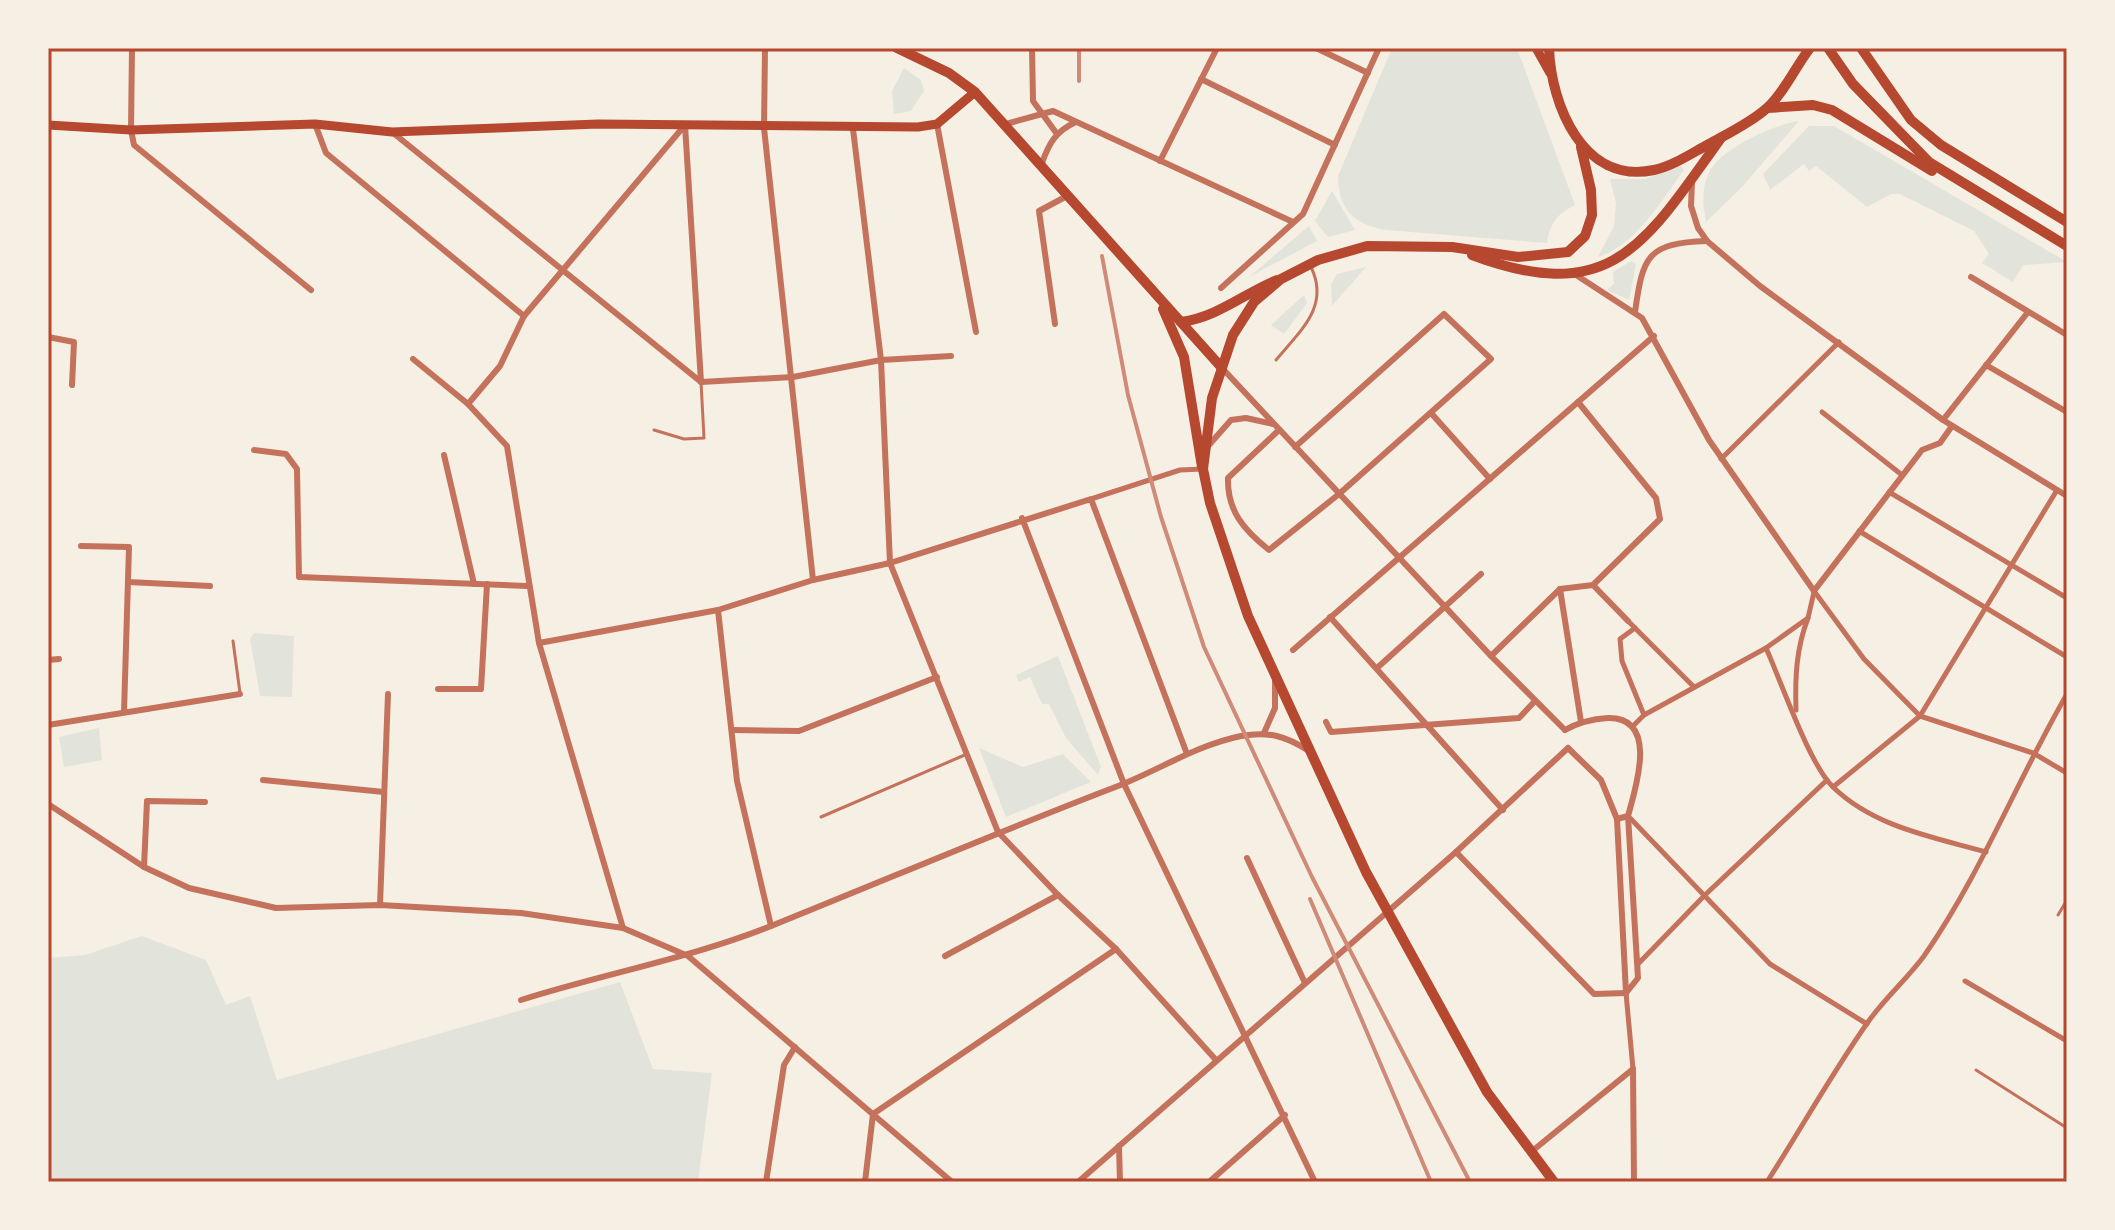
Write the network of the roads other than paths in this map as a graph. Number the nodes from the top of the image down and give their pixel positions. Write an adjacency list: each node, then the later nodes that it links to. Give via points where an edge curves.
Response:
1 (132, 48): 27 (street)
2 (765, 48): 25 (street)
3 (897, 48): 16 (main road)
4 (1032, 48): 18 (street, via 1033,101)
5 (1217, 48): 15 (street)
6 (1316, 48): 13 (street)
7 (1379, 48): 13 (street)
8 (1536, 48): 14 (main road)
9 (1549, 48): 14 (main road)
10 (1810, 48): 17 (main road)
11 (1828, 48): 36 (main road, via 1908,144)
12 (1861, 48): 39 (main road, via 1921,128 1976,169)
13 (1368, 73): 31 (street)
14 (1550, 73): 32 (main road)
15 (1201, 79): 31 (street); 33 (street)
16 (975, 92): 21 (main road); 22 (main road)
17 (1768, 108): 30 (main road); 36 (main road, via 1813,105 1832,110)
18 (1041, 112): 19 (street, via 1053,111); 22 (street); 29 (street)
19 (1076, 122): 29 (street); 33 (street)
20 (315, 124): 27 (main road); 28 (main road); 53 (street, via 326,153)
21 (937, 124): 26 (main road); 56 (street)
22 (1006, 124): 34 (main road)
23 (48, 125): 27 (main road)
24 (685, 125): 25 (main road); 28 (main road); 44 (street); 68 (street)
25 (764, 128): 26 (main road); 67 (street)
26 (853, 129): 63 (street)
27 (131, 130): 49 (street, via 134,145)
28 (392, 132): 44 (street)
29 (1057, 134): 34 (street)
30 (1722, 137): 32 (main road, via 1651,171 1611,167); 35 (main road)
31 (1335, 145): 38 (street, via 1303,214)
32 (1581, 147): 42 (main road, via 1592,215 1585,236 1568,252 1518,257)
33 (1160, 161): 38 (street)
34 (1042, 163): 37 (main road)
35 (1696, 173): 40 (street, via 1691,206); 45 (main road, via 1636,248 1596,269)
36 (1969, 189): 41 (main road)
37 (1067, 196): 50 (main road); 55 (street, via 1039,211)
38 (1293, 222): 48 (street)
39 (2067, 222)
40 (1707, 241): 51 (street, via 1672,243 1652,255 1641,268); 60 (street)
41 (2067, 246)
42 (1452, 247): 43 (main road, via 1367,246); 45 (main road, via 1502,266)
43 (1310, 264): 47 (main road); 64 (lane, via 1320,285 1316,307)
44 (561, 271): 53 (street); 68 (street)
45 (1572, 273): 51 (street)
46 (1971, 277): 52 (street)
47 (1281, 279): 54 (main road, via 1213,315); 66 (main road, via 1241,321)
48 (1221, 288)
49 (311, 290)
50 (1155, 294): 54 (main road); 85 (main road, via 1184,357)
51 (1635, 312): 58 (street)
52 (2028, 312): 57 (street); 65 (street)
53 (524, 316): 71 (street, via 500,366)
54 (1181, 322): 66 (main road)
55 (1055, 324)
56 (976, 332)
57 (2067, 335)
58 (1654, 336): 70 (street); 84 (street)
59 (48, 337): 69 (street, via 74,342)
60 (1839, 342): 75 (street); 84 (street)
61 (951, 356): 63 (street)
62 (413, 359): 71 (street)
63 (881, 360): 67 (street); 97 (street)
64 (1276, 360)
65 (1986, 365): 73 (street); 75 (street)
66 (1222, 368): 76 (street); 80 (main road, via 1208,418)
67 (793, 377): 68 (street); 100 (street)
68 (701, 382): 78 (lane, via 704,438 684,439)
69 (72, 385)
70 (1578, 402): 87 (street); 104 (street, via 1656,498 1660,519)
71 (468, 404): 106 (street, via 507,446)
72 (1822, 412): 86 (street)
73 (2067, 412)
74 (1431, 413): 81 (street, via 1491,359 1444,314); 87 (street); 90 (street)
75 (1943, 420): 77 (street)
76 (1273, 424): 79 (street); 80 (street, via 1231,420)
77 (1952, 426): 86 (street); 88 (street)
78 (654, 430)
79 (1279, 430): 81 (street); 90 (street, via 1228,478 1234,516 1269,550)
80 (1208, 445): 85 (main road)
81 (1295, 447): 90 (street)
82 (254, 450): 102 (street, via 286,454 297,469 299,577)
83 (444, 455): 102 (street)
84 (1721, 459): 108 (street)
85 (1203, 469): 92 (street, via 1180,470); 127 (main road, via 1248,616)
86 (1902, 475): 89 (street)
87 (1490, 479): 96 (street)
88 (2057, 490): 91 (street); 98 (street)
89 (1888, 492): 94 (street); 98 (street)
90 (1339, 494): 96 (street)
91 (2067, 496)
92 (1091, 499): 93 (street); 150 (street)
93 (1022, 518): 97 (street); 154 (street)
94 (1858, 530): 108 (street); 111 (street)
95 (81, 546): 101 (street, via 129,547)
96 (1398, 558): 110 (street); 113 (street)
97 (890, 563): 100 (street); 126 (street)
98 (2011, 566): 109 (street); 111 (street)
99 (1481, 574): 110 (street)
100 (813, 580): 112 (street)
101 (128, 582): 105 (street); 134 (street)
102 (474, 584): 103 (street)
103 (487, 584): 106 (street); 129 (street, via 481,689)
104 (1593, 585): 107 (street); 115 (street)
105 (210, 586)
106 (527, 586): 118 (street)
107 (1560, 589): 121 (street); 139 (street)
108 (1814, 591): 114 (street); 137 (street, via 1864,659)
109 (2067, 598)
110 (1445, 607): 121 (street); 125 (street)
111 (1986, 608): 122 (street); 137 (street)
112 (718, 610): 118 (street); 143 (street)
113 (1330, 617): 120 (street); 125 (street)
114 (1808, 618): 119 (street); 136 (street, via 1794,677)
115 (1628, 621): 116 (street)
116 (1635, 628): 128 (street); 135 (street, via 1620,639 1622,661)
117 (233, 641): 130 (lane)
118 (539, 643): 175 (street)
119 (1766, 648): 128 (street); 136 (street)
120 (1293, 650)
121 (1491, 656): 133 (street)
122 (2067, 657)
123 (59, 659): 124 (street)
124 (48, 660)
125 (1377, 668): 140 (street)
126 (937, 677): 143 (street, via 799,731); 149 (street)
127 (1275, 680): 145 (street, via 1275,708); 147 (main road)
128 (1694, 687): 135 (street)
129 (438, 689)
130 (240, 694): 134 (street)
131 (388, 694): 156 (street)
132 (2067, 694): 148 (street)
133 (1535, 701): 140 (street, via 1519,718); 144 (street)
134 (124, 712): 141 (street)
135 (1644, 715): 142 (street)
136 (1796, 715): 153 (street)
137 (1920, 716): 148 (street); 155 (street)
138 (1326, 722): 140 (street, via 1331,732)
139 (1581, 722): 142 (street, via 1610,718); 144 (street)
140 (1428, 723): 159 (street)
141 (48, 725)
142 (1633, 726): 160 (street, via 1640,740 1639,776)
143 (732, 730): 174 (street, via 737,781)
144 (1565, 730): 146 (street)
145 (1264, 733): 147 (street, via 1290,738); 150 (street)
146 (1568, 748): 159 (street); 162 (street, via 1601,780)
147 (1309, 751): 172 (main road)
148 (2033, 753): 151 (street); 165 (street)
149 (967, 754): 161 (lane); 163 (street)
150 (1187, 754): 154 (street)
151 (2067, 773)
152 (263, 780): 156 (street)
153 (1827, 780): 155 (street); 169 (street)
154 (1124, 784): 163 (street); 185 (street)
155 (1833, 787): 165 (street, via 1899,828)
156 (384, 792): 171 (street)
157 (205, 802): 167 (street, via 147,801)
158 (48, 804): 167 (street)
159 (1503, 810): 164 (street)
160 (1628, 816): 162 (street); 169 (street); 179 (street)
161 (821, 817)
162 (1617, 819): 182 (street)
163 (998, 832): 168 (street); 174 (street)
164 (1456, 852): 172 (street); 182 (street, via 1594,994)
165 (1986, 852): 184 (street, via 1923,957)
166 (1247, 858): 181 (street)
167 (144, 867): 171 (street, via 189,888 276,908)
168 (1058, 895): 176 (street); 178 (street)
169 (1705, 895): 179 (street); 184 (street, via 1770,964)
170 (2067, 900): 173 (lane)
171 (380, 905): 175 (street, via 521,913)
172 (1388, 909): 181 (street); 195 (main road, via 1487,1092)
173 (2058, 915)
174 (771, 926): 177 (street)
175 (623, 928): 177 (street)
176 (1116, 949): 188 (street); 191 (street)
177 (688, 956): 183 (street, via 598,975); 187 (street)
178 (945, 956)
179 (1638, 964): 182 (street, via 1638,978)
180 (1965, 981): 186 (street)
181 (1305, 983): 185 (street)
182 (1626, 993): 189 (street)
183 (521, 1000)
184 (1867, 1024): 207 (street)
185 (1246, 1037): 188 (street); 192 (street)
186 (2067, 1041)
187 (795, 1047): 191 (street); 197 (street, via 784,1065)
188 (1216, 1060): 194 (street)
189 (1633, 1069): 195 (street); 206 (street)
190 (1976, 1070): 193 (lane)
191 (873, 1114): 198 (street); 199 (street)
192 (1285, 1115): 196 (street); 204 (street)
193 (2067, 1128)
194 (1119, 1145): 200 (street); 201 (street)
195 (1531, 1152): 205 (main road)
196 (1219, 1173): 202 (street); 203 (street)
197 (766, 1182)
198 (865, 1182)
199 (952, 1182)
200 (1078, 1182)
201 (1120, 1182)
202 (1209, 1182)
203 (1223, 1182)
204 (1315, 1182)
205 (1554, 1182)
206 (1634, 1182)
207 (1767, 1182)

